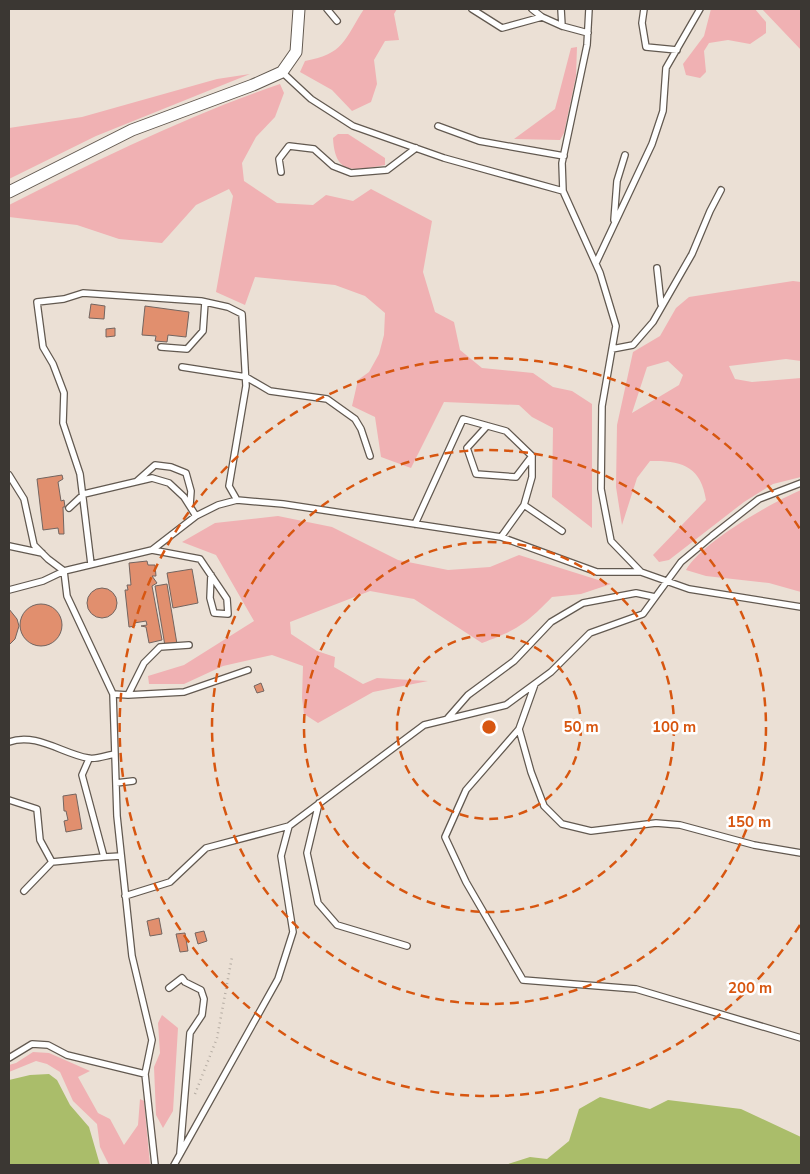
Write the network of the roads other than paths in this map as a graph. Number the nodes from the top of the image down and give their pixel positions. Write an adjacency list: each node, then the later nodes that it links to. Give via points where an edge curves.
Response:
1 (299, 9): 14 (street, via 296,52)
2 (328, 9): 10 (lane)
3 (472, 9): 9 (lane, via 502,28)
4 (532, 9): 9 (lane)
5 (561, 9): 11 (lane)
6 (589, 9): 12 (lane)
7 (644, 9): 13 (lane, via 642,23 646,47)
8 (700, 9): 13 (lane)
9 (542, 17): 11 (lane)
10 (337, 21)
11 (562, 26): 12 (lane)
12 (588, 33): 18 (lane)
13 (677, 50): 23 (lane, via 666,68 663,112 652,144)
14 (282, 72): 16 (lane, via 311,99 352,126); 22 (street, via 132,130)
15 (438, 126): 18 (lane, via 479,141)
16 (416, 148): 19 (lane, via 387,170 351,173 334,166 314,149 288,146 279,159); 21 (lane)
17 (625, 155): 23 (lane, via 617,181)
18 (564, 156): 21 (lane)
19 (280, 172)
20 (721, 190): 27 (lane, via 692,254)
21 (563, 191): 24 (lane)
22 (9, 192)
23 (614, 224): 24 (lane)
24 (596, 263): 29 (lane, via 616,326)
25 (657, 268): 27 (lane)
26 (205, 302): 28 (lane, via 203,331 187,349); 31 (lane, via 242,314); 38 (lane, via 83,293 37,302 43,347 64,393 64,423)
27 (661, 304): 29 (lane, via 653,322 633,345)
28 (161, 347)
29 (612, 349): 52 (lane, via 602,406 601,489 611,541)
30 (182, 367): 31 (lane)
31 (246, 376): 33 (lane, via 270,391 327,399 355,419); 39 (lane, via 229,486)
32 (487, 426): 34 (lane, via 506,431); 34 (lane, via 467,448 476,474 516,477); 44 (lane, via 463,419)
33 (370, 456)
34 (532, 456): 40 (lane, via 532,477)
35 (9, 475): 49 (lane, via 24,499 34,545)
36 (135, 482): 38 (lane); 41 (lane, via 152,478 169,483); 41 (lane, via 155,465 186,473 191,491)
37 (801, 483): 54 (lane, via 758,499 681,562)
38 (84, 494): 42 (lane); 50 (lane)
39 (237, 500): 43 (lane); 44 (lane)
40 (524, 506): 45 (lane); 46 (lane)
41 (190, 507): 43 (lane)
42 (69, 508)
43 (196, 516): 48 (lane)
44 (415, 524): 46 (lane)
45 (562, 530)
46 (501, 537): 52 (lane, via 597,572)
47 (9, 546): 49 (lane)
48 (152, 550): 50 (lane); 53 (lane, via 200,559)
49 (42, 553): 51 (lane)
50 (92, 564): 51 (lane)
51 (64, 571): 55 (lane); 61 (lane, via 66,596)
52 (642, 572): 54 (lane)
53 (211, 576): 53 (lane, via 227,599 228,614 214,613 210,598)
54 (666, 581): 56 (lane); 57 (lane, via 689,589)
55 (9, 590)
56 (655, 597): 60 (lane, via 643,614 590,633); 63 (lane, via 636,593 583,602 551,622 514,661 468,695)
57 (801, 607)
58 (189, 645): 62 (lane, via 160,647 144,663)
59 (248, 670): 62 (lane, via 184,692)
60 (535, 684): 63 (lane, via 506,705); 64 (lane)
61 (113, 694): 62 (lane); 66 (lane)
62 (128, 695)
63 (447, 719): 71 (lane, via 424,724)
64 (519, 729): 73 (lane, via 544,806 562,824 591,831 656,823 680,825 754,845); 81 (lane, via 466,790 445,837 466,882 523,980 636,989)
65 (9, 742): 67 (lane, via 44,742)
66 (115, 754): 67 (lane); 69 (lane)
67 (89, 759): 75 (lane, via 82,774)
68 (133, 781): 69 (lane)
69 (116, 783): 74 (lane)
70 (9, 800): 76 (lane, via 37,809 40,840)
71 (319, 803): 72 (lane); 79 (lane, via 307,853 318,904 337,925)
72 (289, 826): 78 (lane, via 206,848 170,882); 84 (lane, via 281,856 293,932 278,979)
73 (801, 853)
74 (121, 856): 75 (lane); 78 (lane)
75 (104, 857): 76 (lane)
76 (52, 862): 77 (lane)
77 (24, 891)
78 (126, 896): 83 (lane, via 132,956 152,1040)
79 (407, 946)
80 (169, 988): 84 (lane, via 182,978 201,990 204,999 202,1015 190,1033)
81 (801, 1038)
82 (9, 1058): 83 (lane, via 32,1044 48,1045 68,1055)
83 (145, 1074): 85 (lane)
84 (180, 1155): 86 (lane)
85 (154, 1165)
86 (174, 1165)

